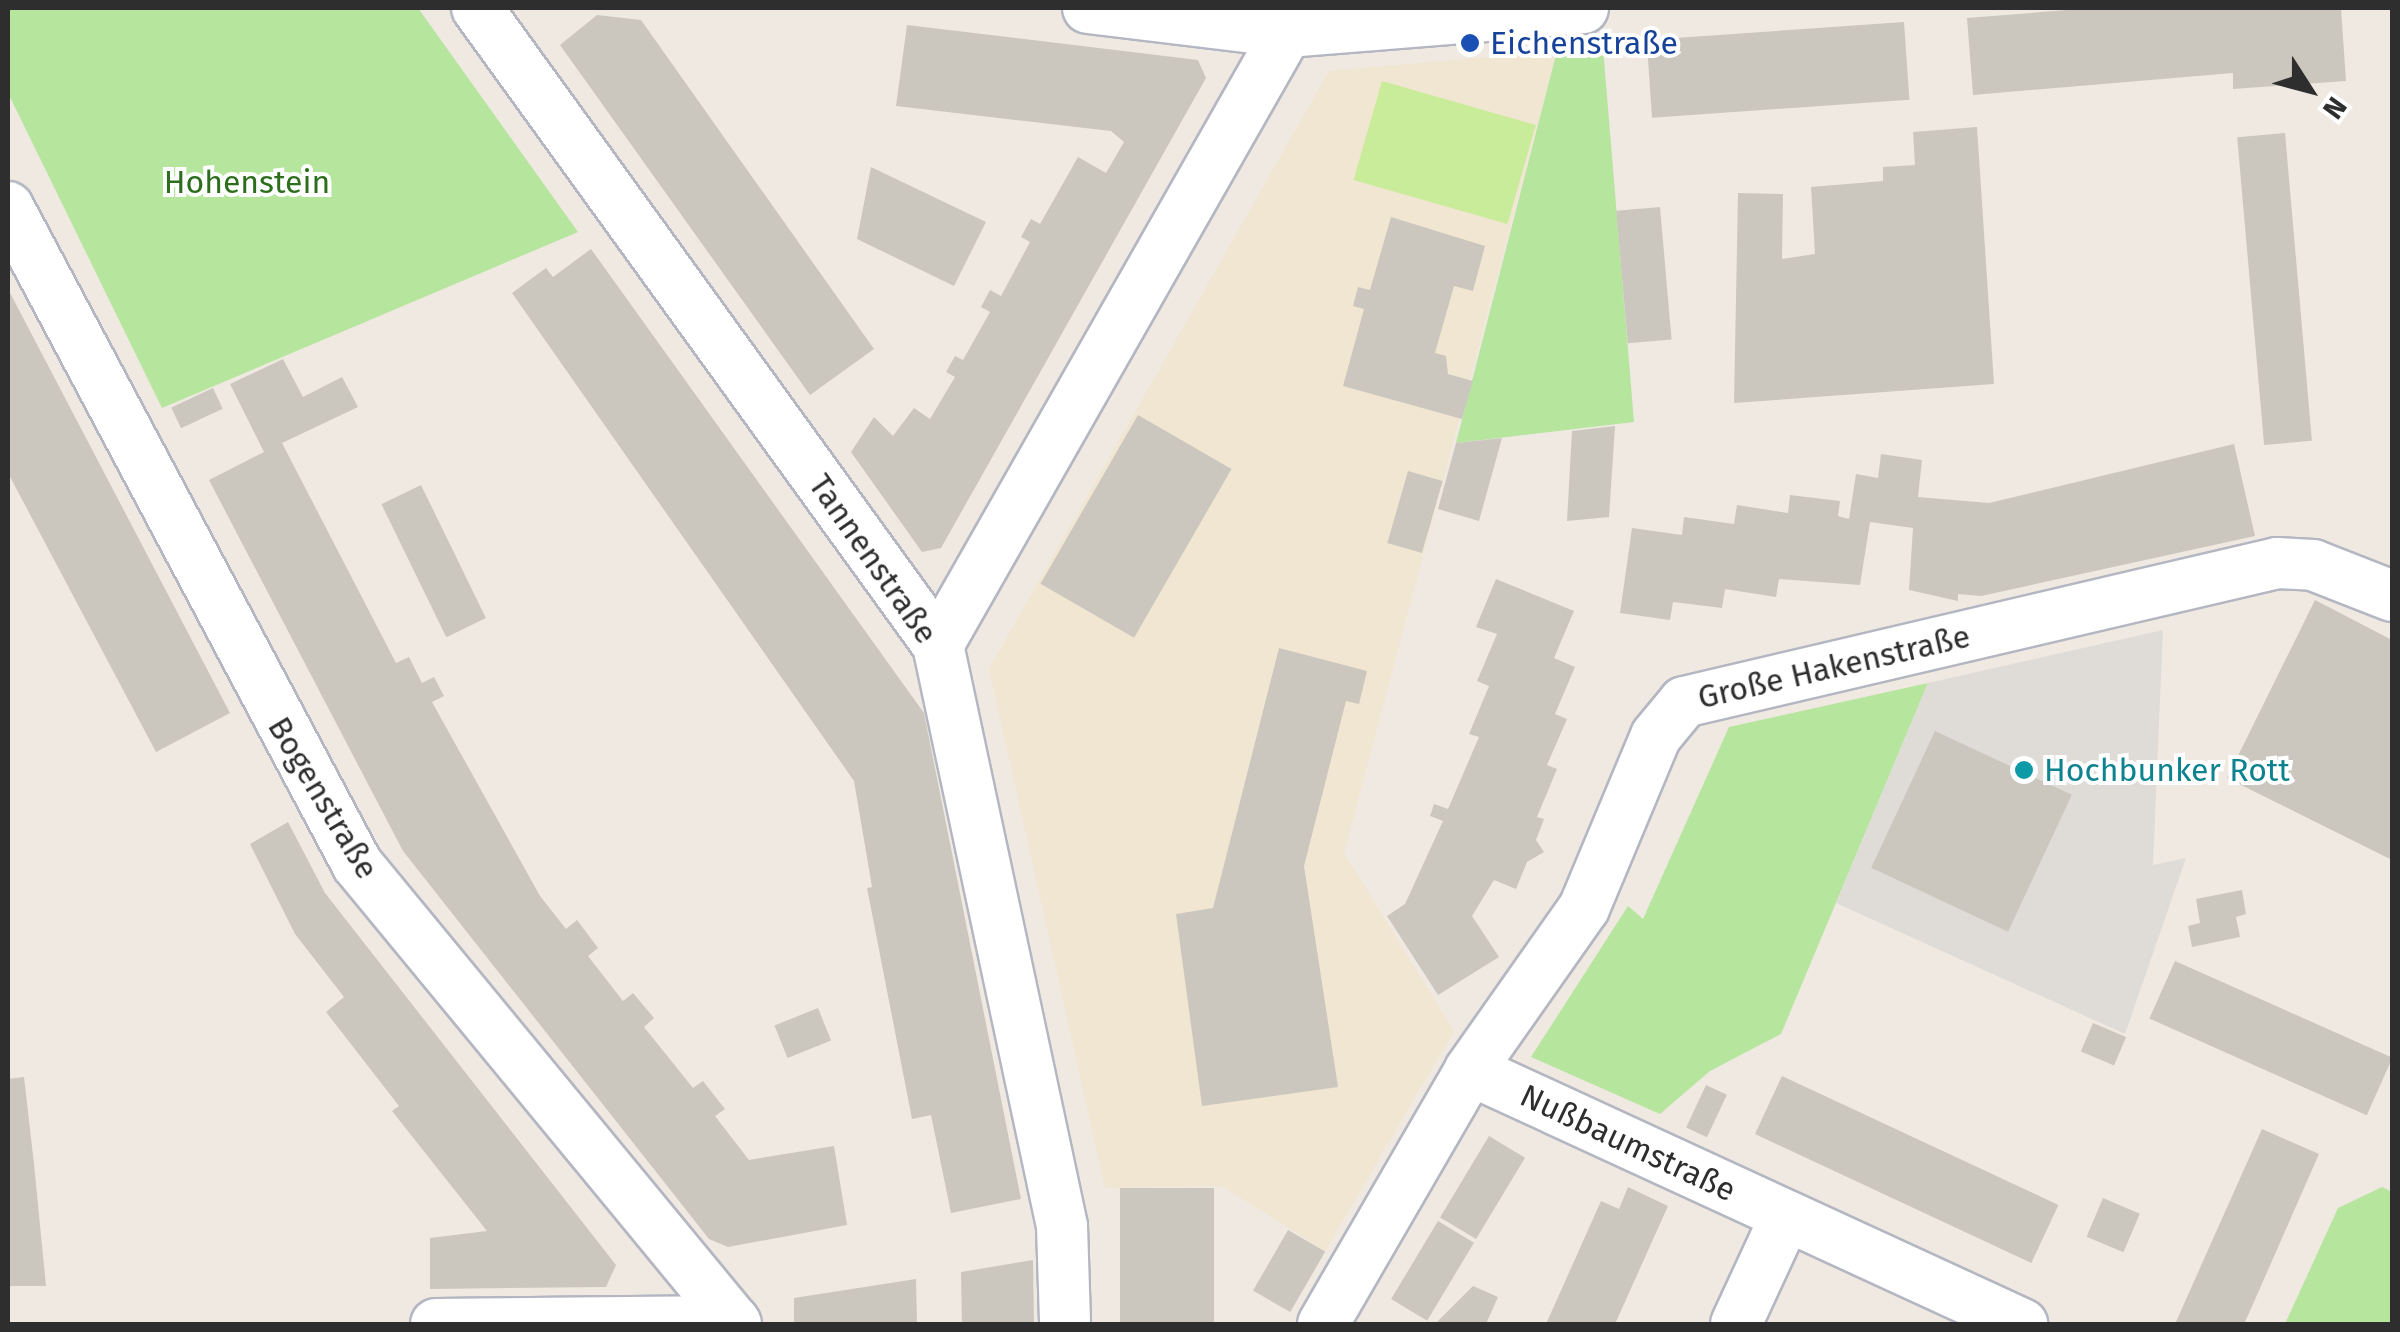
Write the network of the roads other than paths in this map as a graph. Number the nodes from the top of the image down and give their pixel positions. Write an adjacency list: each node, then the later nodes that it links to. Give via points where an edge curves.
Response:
1 (478, 8): 7 (street, Tannenstraße)
2 (1088, 8): 4 (street)
3 (1583, 8): 4 (street)
4 (1289, 20): 7 (street)
5 (8, 207): 10 (street, Bogenstraße, via 357,864)
6 (2392, 596): 8 (street, Große Hakenstraße, via 2313,566 2277,564 1684,702 1656,736 1584,908)
7 (938, 645): 12 (street, Tannenstraße, via 1062,1226)
8 (1470, 1070): 9 (street, Nußbaumstraße); 13 (street, Große Hakenstraße)
9 (1786, 1216): 14 (street); 15 (street, Nußbaumstraße)
10 (735, 1322): 11 (street)
11 (436, 1324)
12 (1065, 1324)
13 (1323, 1324)
14 (1736, 1324)
15 (2019, 1324)

